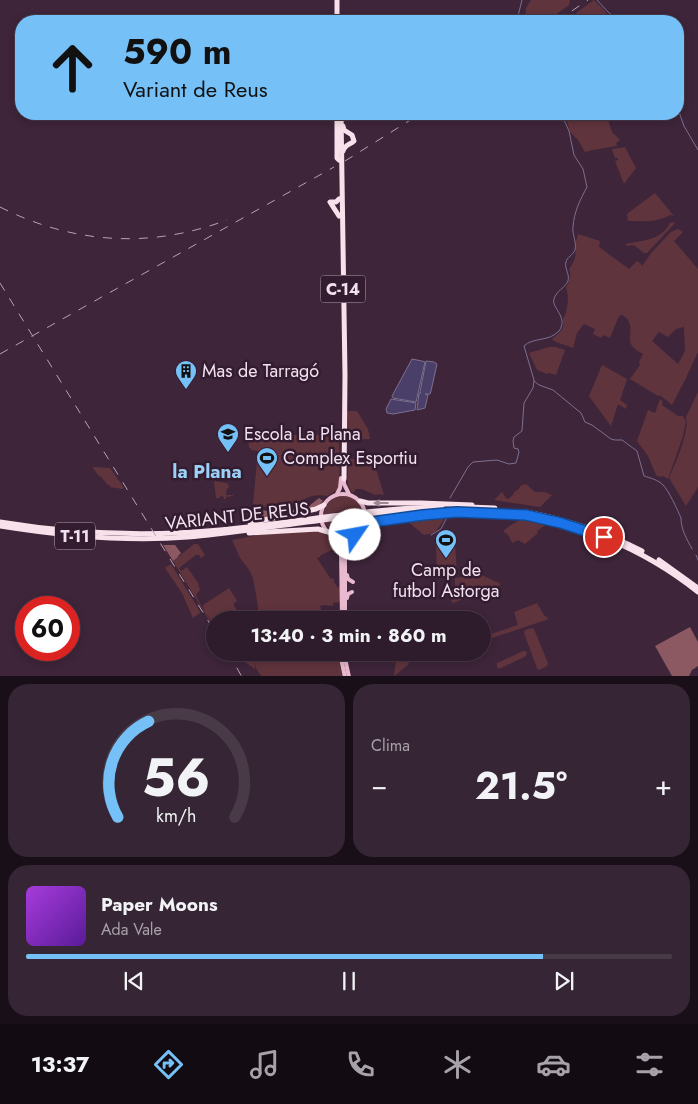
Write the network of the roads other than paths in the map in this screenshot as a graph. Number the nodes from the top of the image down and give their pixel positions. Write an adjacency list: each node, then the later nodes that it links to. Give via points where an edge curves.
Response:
1 (338, 0): 2 (highway)
2 (339, 15)
3 (339, 120): 5 (highway, C-14)
4 (341, 122): 5 (highway, C-14); 5 (highway, via 354,140 343,151)
5 (341, 196): 6 (highway, C-14); 6 (highway, via 336,202 330,202); 7 (highway, C-14, via 345,375)
6 (339, 216): 7 (highway, C-14)
7 (342, 478): 8 (main road, C-14); 9 (main road, C-14)
8 (337, 494): 9 (main road); 11 (main road)
9 (349, 494): 10 (main road)
10 (360, 501): 12 (highway, one-way to 10, via 495,506); 15 (main road, via 366,514)
11 (324, 505): 17 (highway, via 221,528); 18 (main road, via 321,519)
12 (500, 509): 17 (highway, VARIANT DE REUS / T-11, via 430,507 372,511); 25 (highway, VARIANT DE REUS / T-11, via 562,520 605,534 662,562)
13 (526, 515): 15 (highway, via 457,512); 17 (highway, VARIANT DE REUS / T-11, via 422,511); 27 (highway, VARIANT DE REUS / T-11, via 581,529 622,545 666,569)
14 (0, 522): 19 (highway, VARIANT DE REUS / T-11)
15 (364, 524): 21 (main road, via 358,533)
16 (0, 526): 19 (highway, VARIANT DE REUS / T-11, via 105,538)
17 (219, 532): 18 (highway, via 223,535 318,529); 19 (highway, VARIANT DE REUS / T-11)
18 (328, 532): 20 (main road)
19 (150, 536)
20 (336, 537): 21 (main road); 22 (main road)
21 (350, 537): 22 (main road)
22 (343, 552): 23 (main road); 29 (main road)
23 (345, 565): 24 (main road, via 348,579); 28 (main road)
24 (353, 582)
25 (698, 588)
26 (352, 592): 28 (main road, via 348,594)
27 (698, 592)
28 (345, 607): 30 (main road)
29 (344, 611)
30 (345, 611)
31 (342, 661): 33 (main road)
32 (346, 661): 34 (main road)
33 (345, 676)
34 (349, 676)

